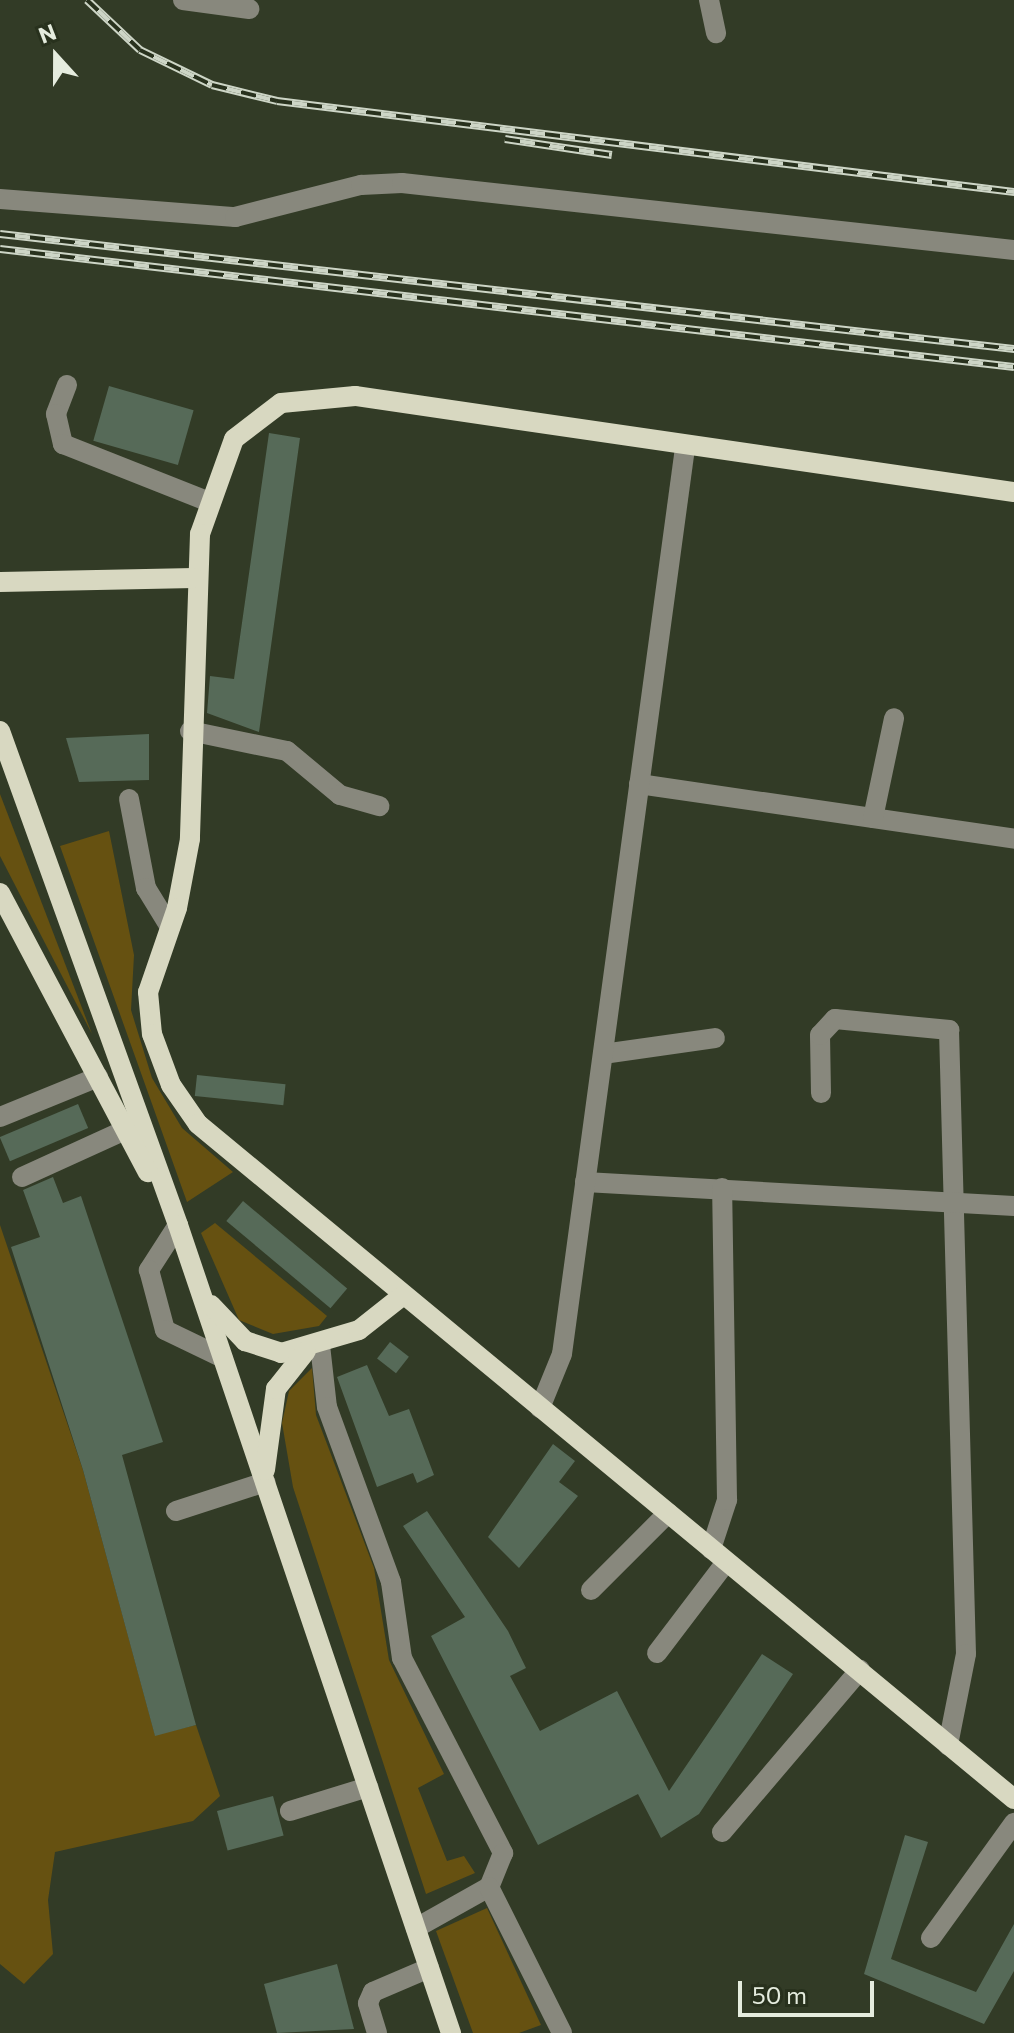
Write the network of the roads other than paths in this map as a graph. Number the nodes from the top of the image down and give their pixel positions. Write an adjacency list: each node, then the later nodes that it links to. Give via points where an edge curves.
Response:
1 (183, 0): 3 (street)
2 (709, 0): 4 (street)
3 (249, 9)
4 (716, 33)
5 (0, 199): 6 (street, via 235,217 383,182)
6 (1014, 250)
7 (67, 385): 10 (street, via 56,414 63,444)
8 (685, 448): 9 (main road); 10 (main road, via 355,396 314,396 281,403 234,439); 16 (street)
9 (1014, 492)
10 (207, 501): 11 (main road)
11 (194, 578): 12 (main road); 15 (main road)
12 (0, 582)
13 (894, 718): 19 (street)
14 (0, 731): 34 (main road)
15 (190, 731): 18 (street, via 287,751 340,795); 22 (main road, via 190,839)
16 (639, 784): 19 (street); 24 (street)
17 (129, 799): 22 (street, via 146,888)
18 (379, 806)
19 (873, 818): 20 (street)
20 (1014, 839)
21 (0, 893): 25 (main road)
22 (170, 927): 36 (main road, via 148,992 149,1017 181,1104)
23 (715, 1038): 24 (street)
24 (603, 1054): 30 (street)
25 (98, 1077): 27 (street); 28 (main road)
26 (821, 1093): 32 (street, via 820,1035 835,1019 949,1030)
27 (0, 1117)
28 (125, 1130): 29 (street); 34 (main road)
29 (22, 1177)
30 (585, 1182): 31 (street); 39 (street, via 562,1354)
31 (722, 1188): 32 (street); 43 (street, via 727,1500)
32 (952, 1200): 33 (street); 47 (street, via 966,1654)
33 (1014, 1206)
34 (178, 1225): 35 (main road); 38 (street, via 149,1270 165,1330)
35 (200, 1289): 37 (main road, via 245,1341 281,1353); 38 (main road)
36 (401, 1297): 37 (main road, via 380,1317); 39 (main road)
37 (313, 1348): 40 (main road, via 276,1389); 53 (street, via 327,1407 391,1582 402,1658 503,1853)
38 (223, 1358): 40 (main road)
39 (540, 1408): 42 (main road)
40 (265, 1482): 41 (street); 48 (main road)
41 (176, 1511)
42 (668, 1513): 43 (main road); 44 (street)
43 (718, 1555): 45 (street); 46 (main road)
44 (591, 1590)
45 (657, 1653)
46 (860, 1670): 47 (main road); 52 (street)
47 (948, 1745): 49 (main road)
48 (368, 1787): 50 (street); 54 (main road)
49 (1014, 1799)
50 (290, 1811)
51 (1014, 1823): 55 (street)
52 (722, 1832)
53 (489, 1887): 54 (street); 57 (street)
54 (416, 1928): 56 (main road)
55 (931, 1938)
56 (429, 1968): 58 (street, via 373,1992 368,2003); 59 (main road)
57 (558, 2032)
58 (377, 2033)
59 (451, 2033)

